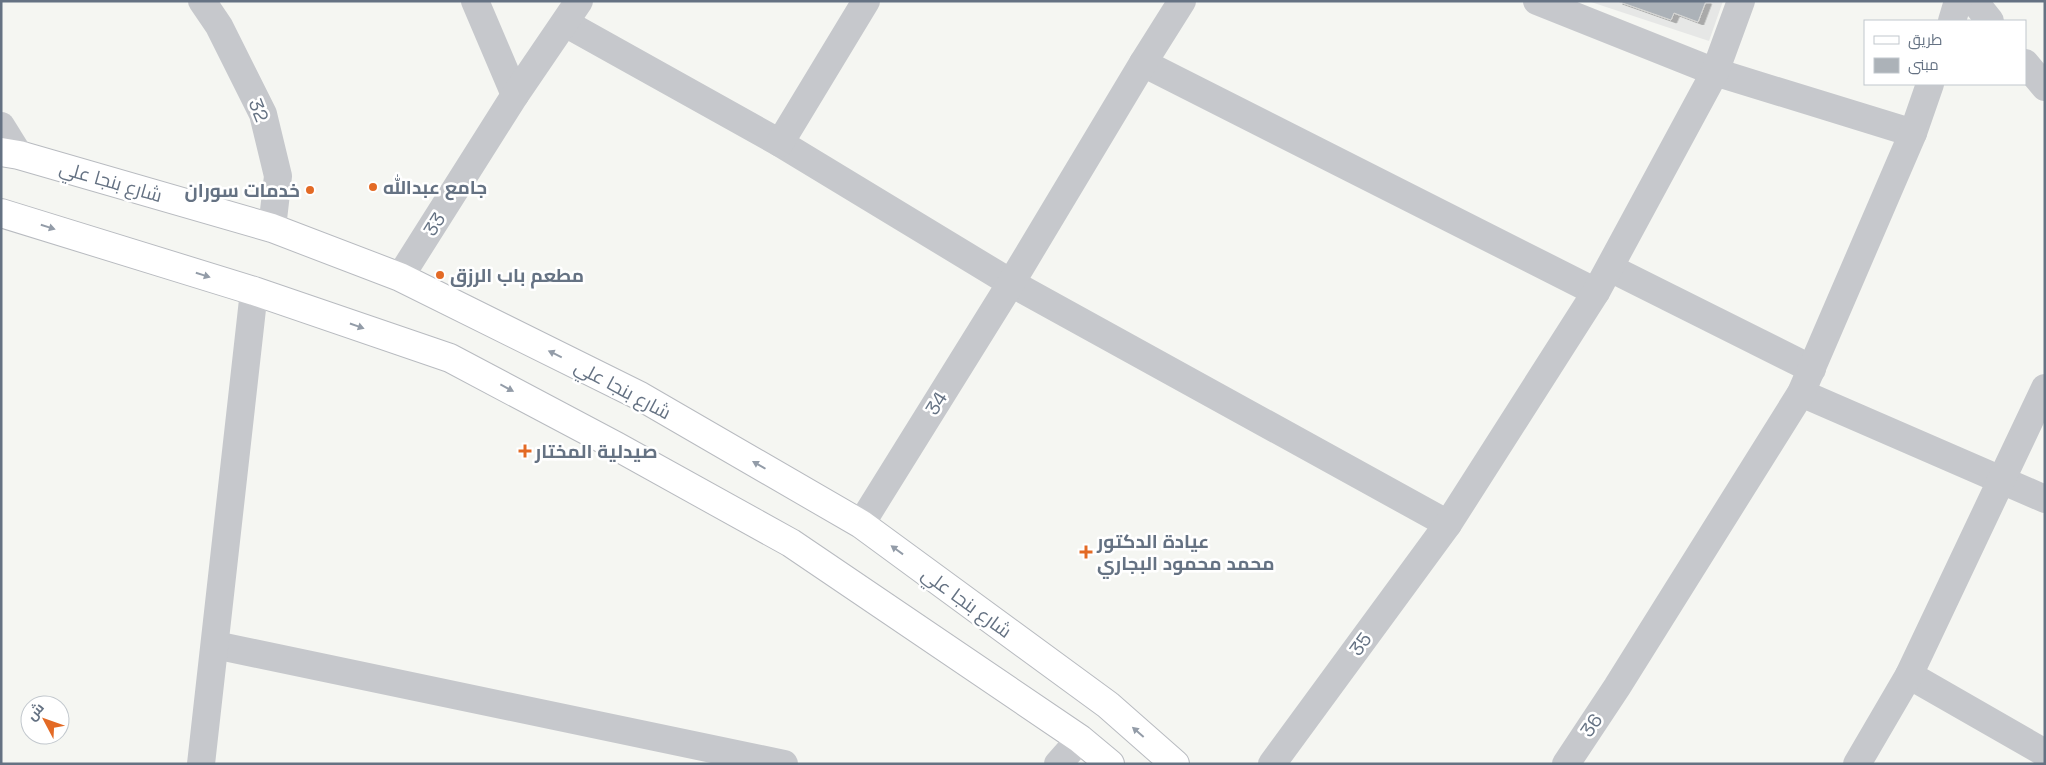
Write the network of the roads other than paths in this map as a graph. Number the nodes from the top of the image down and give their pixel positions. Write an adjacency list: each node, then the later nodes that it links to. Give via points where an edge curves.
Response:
1 (202, 1): 23 (street, 32, via 219,26 263,114 278,176)
2 (475, 1): 17 (street)
3 (866, 1): 20 (street)
4 (1182, 1): 12 (street, 34)
5 (1537, 1): 14 (street)
6 (1741, 1): 14 (street, 35)
7 (1958, 1): 10 (street)
8 (1974, 1): 11 (street)
9 (572, 12): 17 (street, 33); 20 (street)
10 (1952, 20)
11 (1989, 20)
12 (1143, 63): 26 (street, 34); 28 (street)
13 (2026, 64): 16 (street)
14 (1715, 72): 19 (street); 24 (street, 35)
15 (1930, 85): 19 (street, 36)
16 (2045, 87)
17 (515, 95): 25 (street, 33)
18 (1, 126): 21 (street)
19 (1913, 133): 29 (street, 36)
20 (780, 143): 26 (street)
21 (10, 153): 23 (main road, شارع بنجا علي)
22 (1, 213): 27 (main road, one-way to 27)
23 (272, 228): 25 (main road, شارع بنجا علي)
24 (1610, 268): 28 (street, 35); 29 (street)
25 (400, 277): 34 (main road, شارع بنجا علي, one-way to 25, via 640,396)
26 (1012, 283): 34 (street, 34); 35 (street)
27 (254, 291): 36 (street); 38 (main road, one-way to 38, via 450,358 616,446 791,543)
28 (1596, 292): 35 (street, 35)
29 (1812, 369): 31 (street, 36)
30 (2045, 388): 32 (street)
31 (1801, 393): 32 (street); 46 (street, 36)
32 (2000, 480): 33 (street); 37 (street)
33 (2045, 499)
34 (861, 524): 44 (main road, شارع بنجا علي, one-way to 34, via 1108,705)
35 (1448, 524): 45 (street, 35)
36 (215, 644): 40 (street); 41 (street)
37 (1909, 675): 39 (street); 47 (street)
38 (1080, 739): 42 (street); 43 (main road)
39 (2045, 753)
40 (201, 764)
41 (784, 764)
42 (1058, 764)
43 (1110, 764)
44 (1175, 764)
45 (1272, 764)
46 (1566, 764)
47 (1857, 764)

